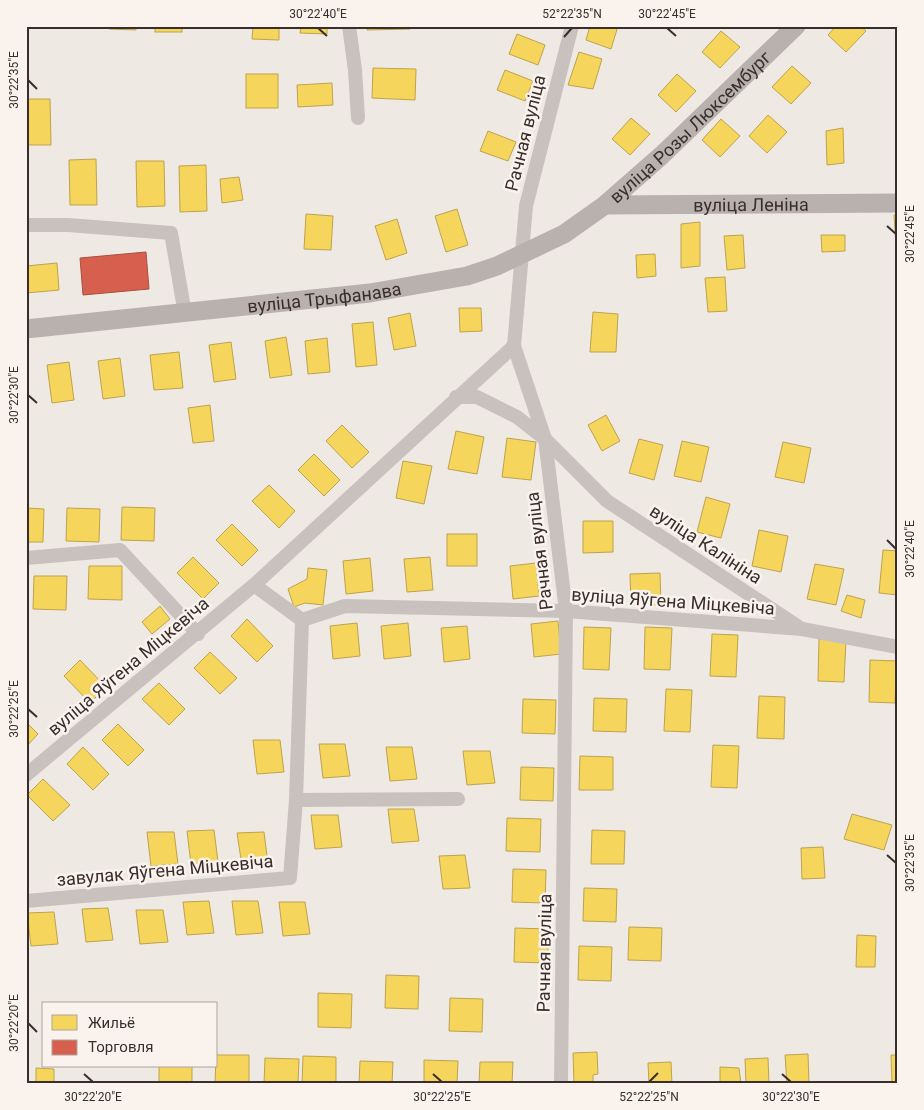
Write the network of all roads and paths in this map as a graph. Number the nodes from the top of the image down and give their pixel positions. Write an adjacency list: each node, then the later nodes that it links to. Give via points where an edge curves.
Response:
1 (349, 26): 4 (street)
2 (572, 26): 8 (street, Рачная вуліца, via 526,206)
3 (796, 26): 6 (street, вуліца Розы Люксембург)
4 (358, 118)
5 (898, 202): 6 (street, вуліца Леніна)
6 (605, 205): 8 (street, вуліца Трыфанава, via 564,234)
7 (26, 225): 9 (street, via 171,233)
8 (522, 256): 9 (street, вуліца Трыфанава, via 467,276 370,293); 11 (street, Рачная вуліца)
9 (184, 314): 10 (street, вуліца Трыфанава)
10 (26, 329)
11 (514, 346): 12 (street, вуліца Яўгена Міцкевіча); 13 (street, Рачная вуліца)
12 (456, 398): 13 (street, вуліца Калініна, via 477,397 517,416); 15 (street, вуліца Яўгена Міцкевіча)
13 (545, 439): 16 (street, Рачная вуліца); 18 (street, вуліца Калініна, via 607,501)
14 (26, 558): 19 (street, via 120,550)
15 (254, 586): 17 (street); 19 (street, вуліца Яўгена Міцкевіча)
16 (566, 611): 17 (street, вуліца Яўгена Міцкевіча, via 344,606); 18 (street, вуліца Яўгена Міцкевіча); 25 (street, Рачная вуліца)
17 (302, 620): 23 (street, завулак Яўгена Міцкевіча)
18 (802, 629): 20 (street, вуліца Калініна)
19 (198, 634): 21 (street, вуліца Яўгена Міцкевіча)
20 (898, 647)
21 (26, 775)
22 (458, 799): 23 (street)
23 (296, 800): 24 (street, завулак Яўгена Міцкевіча, via 290,878)
24 (26, 901)
25 (561, 1084)

